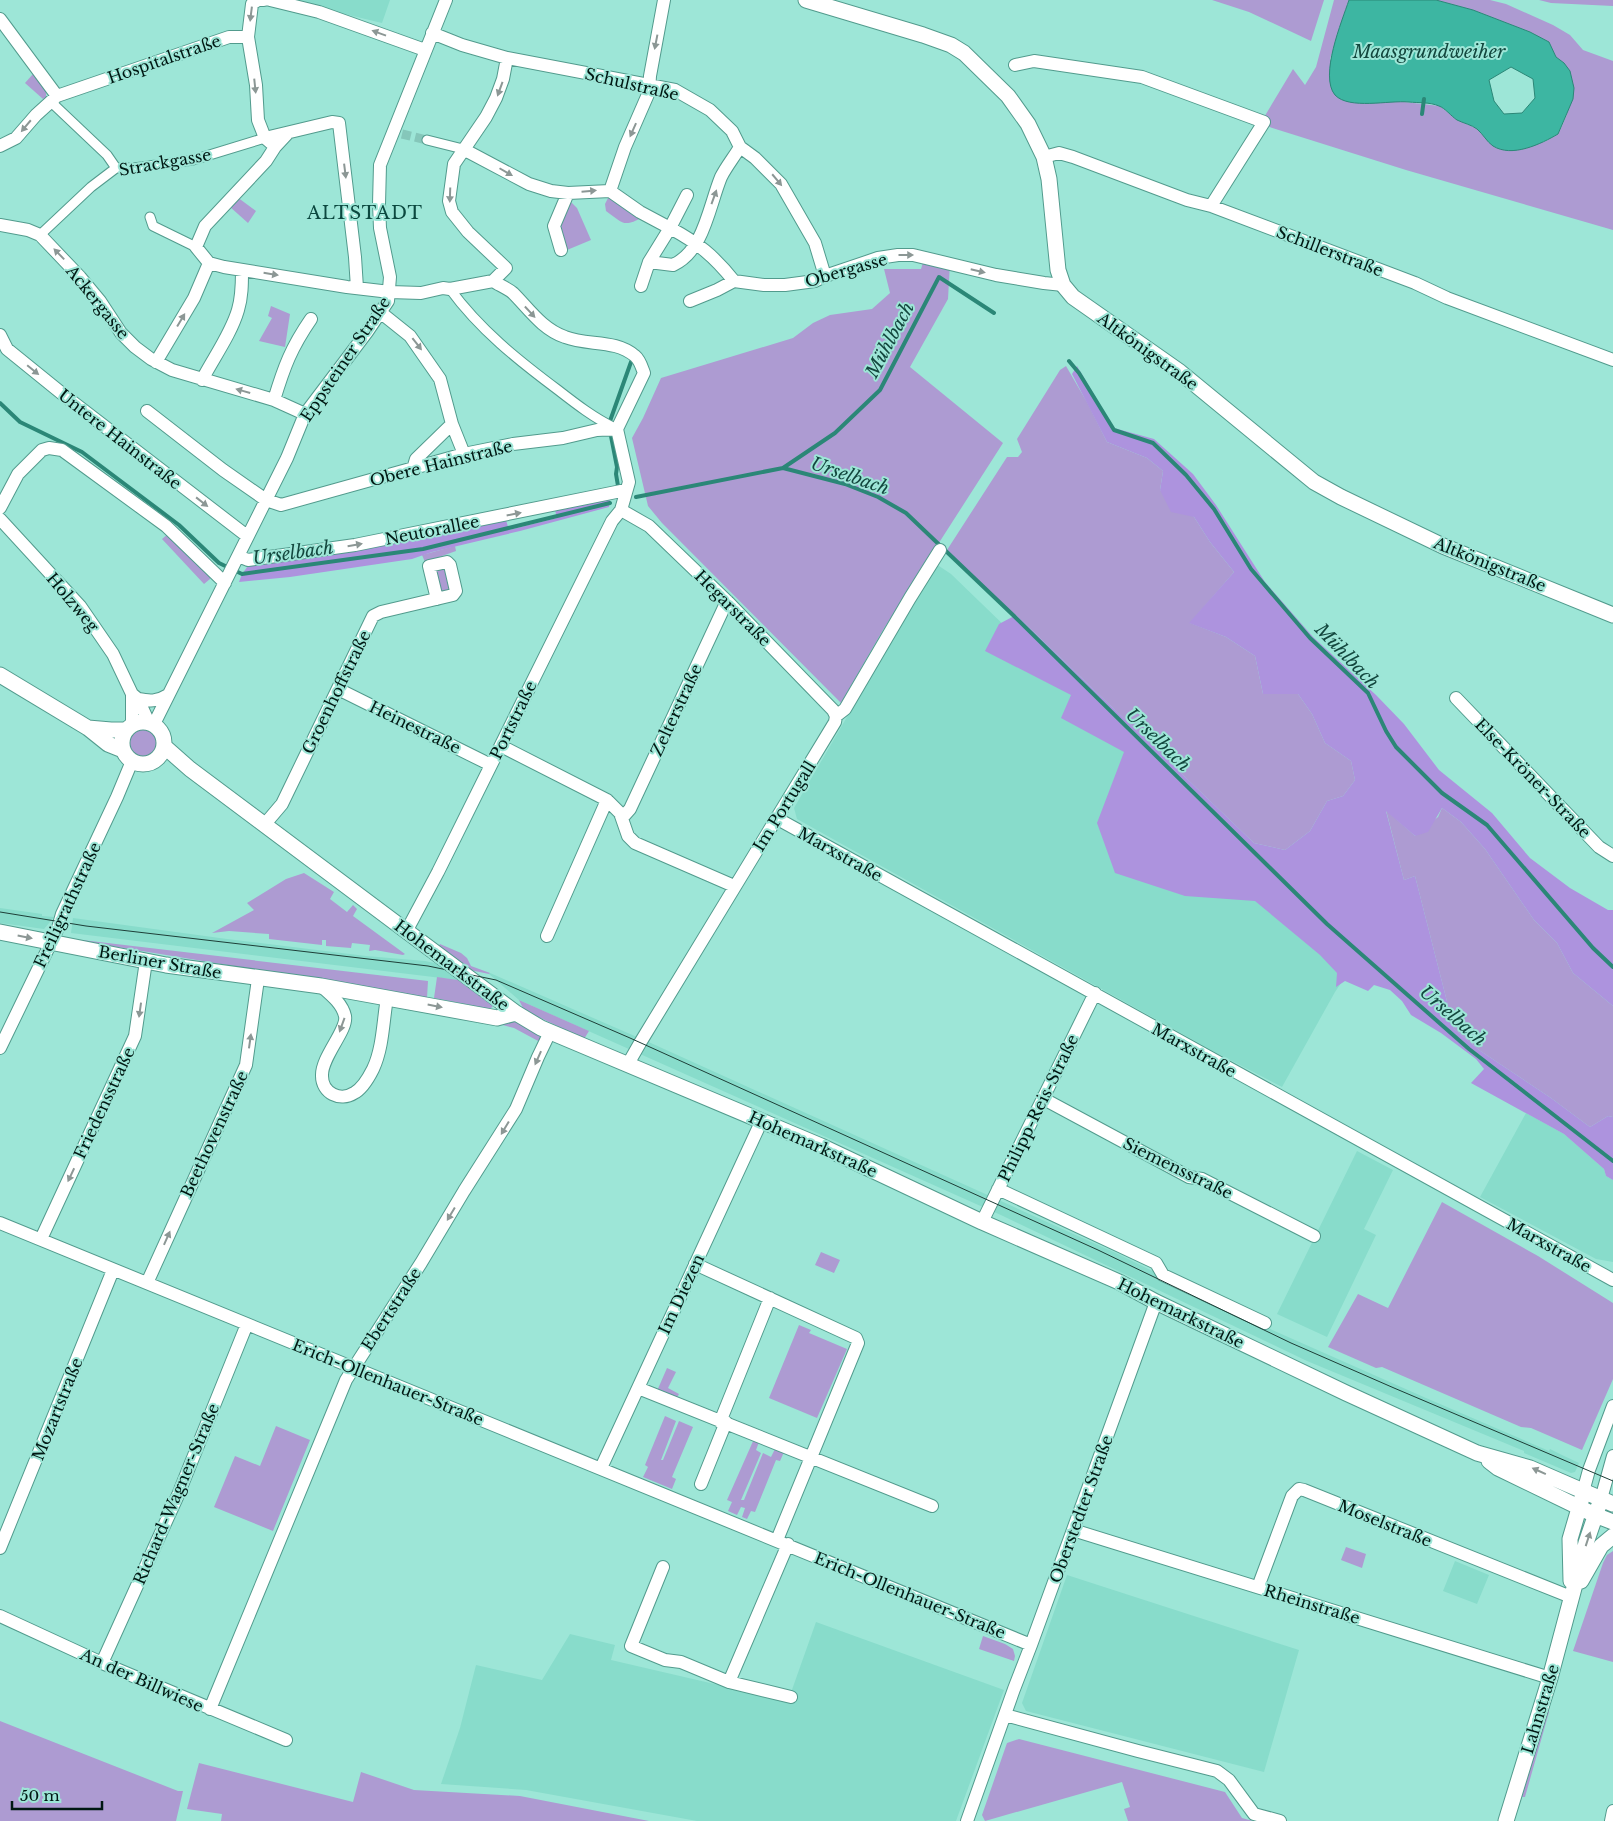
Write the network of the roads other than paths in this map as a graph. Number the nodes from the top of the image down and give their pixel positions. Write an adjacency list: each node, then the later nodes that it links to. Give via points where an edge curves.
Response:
1 (264, 0): 8 (street, one-way to 8, via 252,4)
2 (270, 0): 9 (street, one-way to 2, via 319,12)
3 (446, 0): 7 (street)
4 (664, 0): 12 (street, one-way to 12)
5 (806, 0): 19 (street, Altkönigstraße, via 931,37 963,52 1008,96 1028,124)
6 (0, 19): 13 (street)
7 (432, 33): 9 (street); 10 (street, Schulstraße)
8 (248, 37): 13 (street, Hospitalstraße, via 229,37); 15 (street, one-way to 15, via 258,120)
9 (425, 50): 42 (street, via 398,132 380,165 380,228)
10 (508, 58): 12 (street, Schulstraße); 18 (street, one-way to 18, via 496,98)
11 (1015, 65): 24 (street, via 1034,62 1142,77 1264,122)
12 (650, 84): 17 (street, Schulstraße, via 675,90 710,110 732,131); 21 (street, one-way to 21)
13 (53, 99): 16 (street, Hospitalstraße, one-way to 16, via 16,138); 20 (street)
14 (427, 140): 18 (street)
15 (270, 142): 20 (street, Strackgasse, via 193,160); 30 (street, via 266,161 206,226); 40 (street, one-way to 40, via 288,133 339,123)
16 (0, 146)
17 (740, 148): 29 (street, one-way to 17, via 722,176); 35 (street, one-way to 35, via 781,184 815,243)
18 (463, 150): 22 (street, one-way to 22, via 529,184); 36 (street, one-way to 36, via 454,164 449,201 452,212 468,232 506,268)
19 (1044, 157): 24 (street, Schillerstraße, via 1059,153 1073,157); 38 (street, Altkönigstraße, via 1057,263)
20 (116, 168): 28 (street, Strackgasse)
21 (610, 191): 22 (street, one-way to 21); 27 (street)
22 (568, 193): 31 (street, via 554,226)
23 (687, 194): 27 (street)
24 (1211, 206): 47 (street, Schillerstraße)
25 (150, 217): 30 (street, via 153,226)
26 (0, 225): 28 (street)
27 (670, 228): 29 (street); 32 (street)
28 (40, 235): 48 (street, Ackergasse, one-way to 28, via 121,333 100,301)
29 (696, 242): 32 (street, via 688,256 673,265); 37 (street, via 721,264)
30 (196, 247): 33 (street)
31 (561, 250)
32 (649, 262): 39 (street)
33 (209, 263): 34 (street); 48 (street, one-way to 33, via 194,298)
34 (242, 270): 40 (street, one-way to 40); 49 (street, via 241,297 233,324)
35 (825, 276): 37 (street, Obergasse, via 815,282 786,285); 38 (street, Obergasse, one-way to 38, via 878,258 913,255 996,275)
36 (493, 281): 41 (street); 54 (street, one-way to 54, via 511,291 535,317 566,338 608,343 632,354 644,373)
37 (734, 281): 43 (street)
38 (1064, 285): 67 (street, Altkönigstraße, via 1073,297 1180,372 1314,482 1443,546)
39 (642, 286)
40 (356, 288): 42 (street)
41 (450, 289): 42 (street, via 421,293); 54 (street, via 465,310 520,362 598,420)
42 (390, 292): 44 (street, Eppsteiner Straße)
43 (690, 301)
44 (380, 312): 52 (street, Eppsteiner Straße); 53 (street, one-way to 53, via 410,336 440,379)
45 (311, 319): 50 (street, via 293,347)
46 (0, 335): 62 (street, Untere Hainstraße, one-way to 62, via 7,349)
47 (1613, 360)
48 (156, 362): 49 (street, Ackergasse)
49 (202, 380): 50 (street, Ackergasse, one-way to 49)
50 (274, 400): 52 (street, Ackergasse)
51 (147, 411): 58 (street)
52 (305, 414): 58 (street, Eppsteiner Straße)
53 (452, 424): 55 (street); 56 (street, via 416,459)
54 (618, 429): 55 (street, Obere Hainstraße); 57 (street, Portstraße, via 629,482)
55 (464, 454): 56 (street, Obere Hainstraße)
56 (413, 469): 58 (street, Obere Hainstraße, via 281,504)
57 (626, 490): 60 (street, Portstraße); 64 (street, Neutorallee, one-way to 57, via 248,560 325,550)
58 (266, 500): 62 (street, Eppsteiner Straße)
59 (0, 508): 64 (street, via 18,474 42,450 62,450 166,526)
60 (621, 510): 66 (street, Hegarstraße, via 649,526); 77 (street, Portstraße, via 612,521)
61 (0, 519): 71 (street, Holzweg, via 80,606 112,654)
62 (248, 536): 64 (street, Eppsteiner Straße)
63 (940, 550): 73 (street, Im Portugall, via 845,709)
64 (232, 568): 70 (street, Eppsteiner Straße)
65 (437, 599): 69 (street, Groenhoffstraße, via 374,616)
66 (727, 601): 73 (street, Hegarstraße); 82 (street, Zelterstraße, via 630,809)
67 (1613, 615)
68 (0, 675): 76 (street)
69 (338, 689): 80 (street, Heinestraße); 84 (street, Groenhoffstraße, via 282,804)
70 (168, 695): 71 (street, via 149,701); 74 (street, Eppsteiner Straße)
71 (135, 697): 74 (street, Holzweg); 75 (street, Holzweg)
72 (1456, 698): 85 (street, Else-Kröner-Straße, via 1599,847)
73 (836, 716): 83 (street, Im Portugall)
74 (152, 724): 75 (street, via 144,722); 78 (street, via 163,736)
75 (129, 727): 76 (street, via 111,730); 79 (street, via 122,738)
76 (88, 728): 79 (street)
77 (501, 746): 80 (street, Portstraße); 81 (street)
78 (161, 752): 79 (street, via 146,764); 84 (street, Hohemarkstraße, via 190,769)
79 (128, 755): 90 (street, Freiligrathstraße)
80 (491, 765): 87 (street, Portstraße)
81 (606, 800): 82 (street, via 617,808); 89 (street)
82 (622, 818): 86 (street, via 628,836 635,843)
83 (776, 818): 86 (street, Im Portugall); 94 (street, Marxstraße)
84 (265, 824): 87 (street, Hohemarkstraße)
85 (1613, 856)
86 (734, 886): 99 (street, Im Portugall)
87 (406, 930): 96 (street, Hohemarkstraße)
88 (0, 932): 90 (street, Berliner Straße, one-way to 90)
89 (547, 936)
90 (50, 942): 91 (street, Berliner Straße); 98 (street, Freiligrathstraße)
91 (146, 961): 92 (street, Berliner Straße); 106 (street, Friedensstraße, one-way to 106, via 135,1036)
92 (258, 978): 93 (street, Berliner Straße); 110 (street, Beethovenstraße, one-way to 92, via 246,1064)
93 (321, 986): 95 (street, Berliner Straße); 95 (street, one-way to 95, via 340,1005 345,1017 321,1075 324,1087 338,1097 356,1093 373,1069)
94 (1095, 993): 100 (street, Philipp-Reis-Straße); 109 (street, Marxstraße)
95 (387, 998): 96 (street, Berliner Straße, one-way to 96, via 497,1018)
96 (516, 1013): 97 (street, Hohemarkstraße)
97 (550, 1032): 99 (street, Hohemarkstraße); 115 (street, Ebertstraße, one-way to 115, via 516,1109)
98 (0, 1048)
99 (628, 1064): 101 (street, Hohemarkstraße)
100 (1042, 1098): 102 (street, Philipp-Reis-Straße); 105 (street, Siemensstraße, via 1190,1177 1202,1179)
101 (762, 1120): 104 (street, Hohemarkstraße); 107 (street, Im Diezen)
102 (998, 1189): 104 (street, Philipp-Reis-Straße); 113 (street, Hohemarkstraße, via 1156,1263 1163,1275)
103 (0, 1222): 106 (street, Erich-Ollenhauer-Straße)
104 (982, 1222): 112 (street, Hohemarkstraße, via 1119,1282)
105 (1314, 1236)
106 (41, 1239): 108 (street, Erich-Ollenhauer-Straße)
107 (695, 1264): 111 (street); 116 (street, Im Diezen)
108 (113, 1270): 110 (street, Erich-Ollenhauer-Straße); 133 (street, Mozartstraße)
109 (1613, 1280)
110 (147, 1283): 114 (street, Erich-Ollenhauer-Straße)
111 (770, 1298): 118 (street); 121 (street, via 856,1338 858,1343)
112 (1156, 1302): 119 (street, Hohemarkstraße, via 1346,1394); 130 (street, Oberstedter Straße)
113 (1265, 1323)
114 (247, 1324): 115 (street, Erich-Ollenhauer-Straße); 139 (street, Richard-Wagner-Straße, via 178,1495)
115 (354, 1366): 122 (street, Erich-Ollenhauer-Straße); 143 (street, Ebertstraße)
116 (638, 1388): 118 (street); 122 (street, Im Diezen)
117 (1613, 1406): 124 (street)
118 (723, 1422): 121 (street); 123 (street)
119 (1478, 1453): 124 (street, Hohemarkstraße, one-way to 119, via 1530,1468); 127 (street, Hohemarkstraße, via 1498,1468)
120 (1613, 1456): 125 (street)
121 (812, 1458): 126 (street); 132 (street)
122 (601, 1468): 132 (street, Erich-Ollenhauer-Straße)
123 (701, 1484)
124 (1583, 1492): 125 (street, Hohemarkstraße); 127 (street, Lahnstraße)
125 (1607, 1502): 128 (street, Lahnstraße)
126 (932, 1506)
127 (1579, 1508): 128 (street, Hohemarkstraße); 136 (street, Lahnstraße, via 1570,1539)
128 (1595, 1515): 129 (street, Hohemarkstraße); 136 (street, Lahnstraße, one-way to 128)
129 (1613, 1522)
130 (1073, 1530): 135 (street, Rheinstraße); 138 (street, Oberstedter Straße)
131 (1613, 1536): 136 (street, Lahnstraße, via 1601,1546)
132 (782, 1542): 138 (street, Erich-Ollenhauer-Straße); 141 (street)
133 (0, 1548)
134 (663, 1567): 141 (street, via 632,1646)
135 (1258, 1587): 136 (street, Moselstraße, via 1292,1496 1299,1489); 140 (street, Rheinstraße)
136 (1571, 1597): 140 (street, Lahnstraße)
137 (0, 1616): 139 (street, An der Billwiese)
138 (1032, 1645): 144 (street, Oberstedter Straße)
139 (102, 1663): 143 (street, An der Billwiese)
140 (1550, 1678): 149 (street, Lahnstraße)
141 (729, 1682): 142 (street)
142 (791, 1697)
143 (210, 1710): 145 (street, An der Billwiese)
144 (1005, 1715): 147 (street, Oberstedter Straße); 148 (street, via 1217,1771 1254,1814)
145 (286, 1740)
146 (1613, 1811): 150 (street)
147 (968, 1821)
148 (1280, 1821)
149 (1506, 1821)
150 (1611, 1821)

